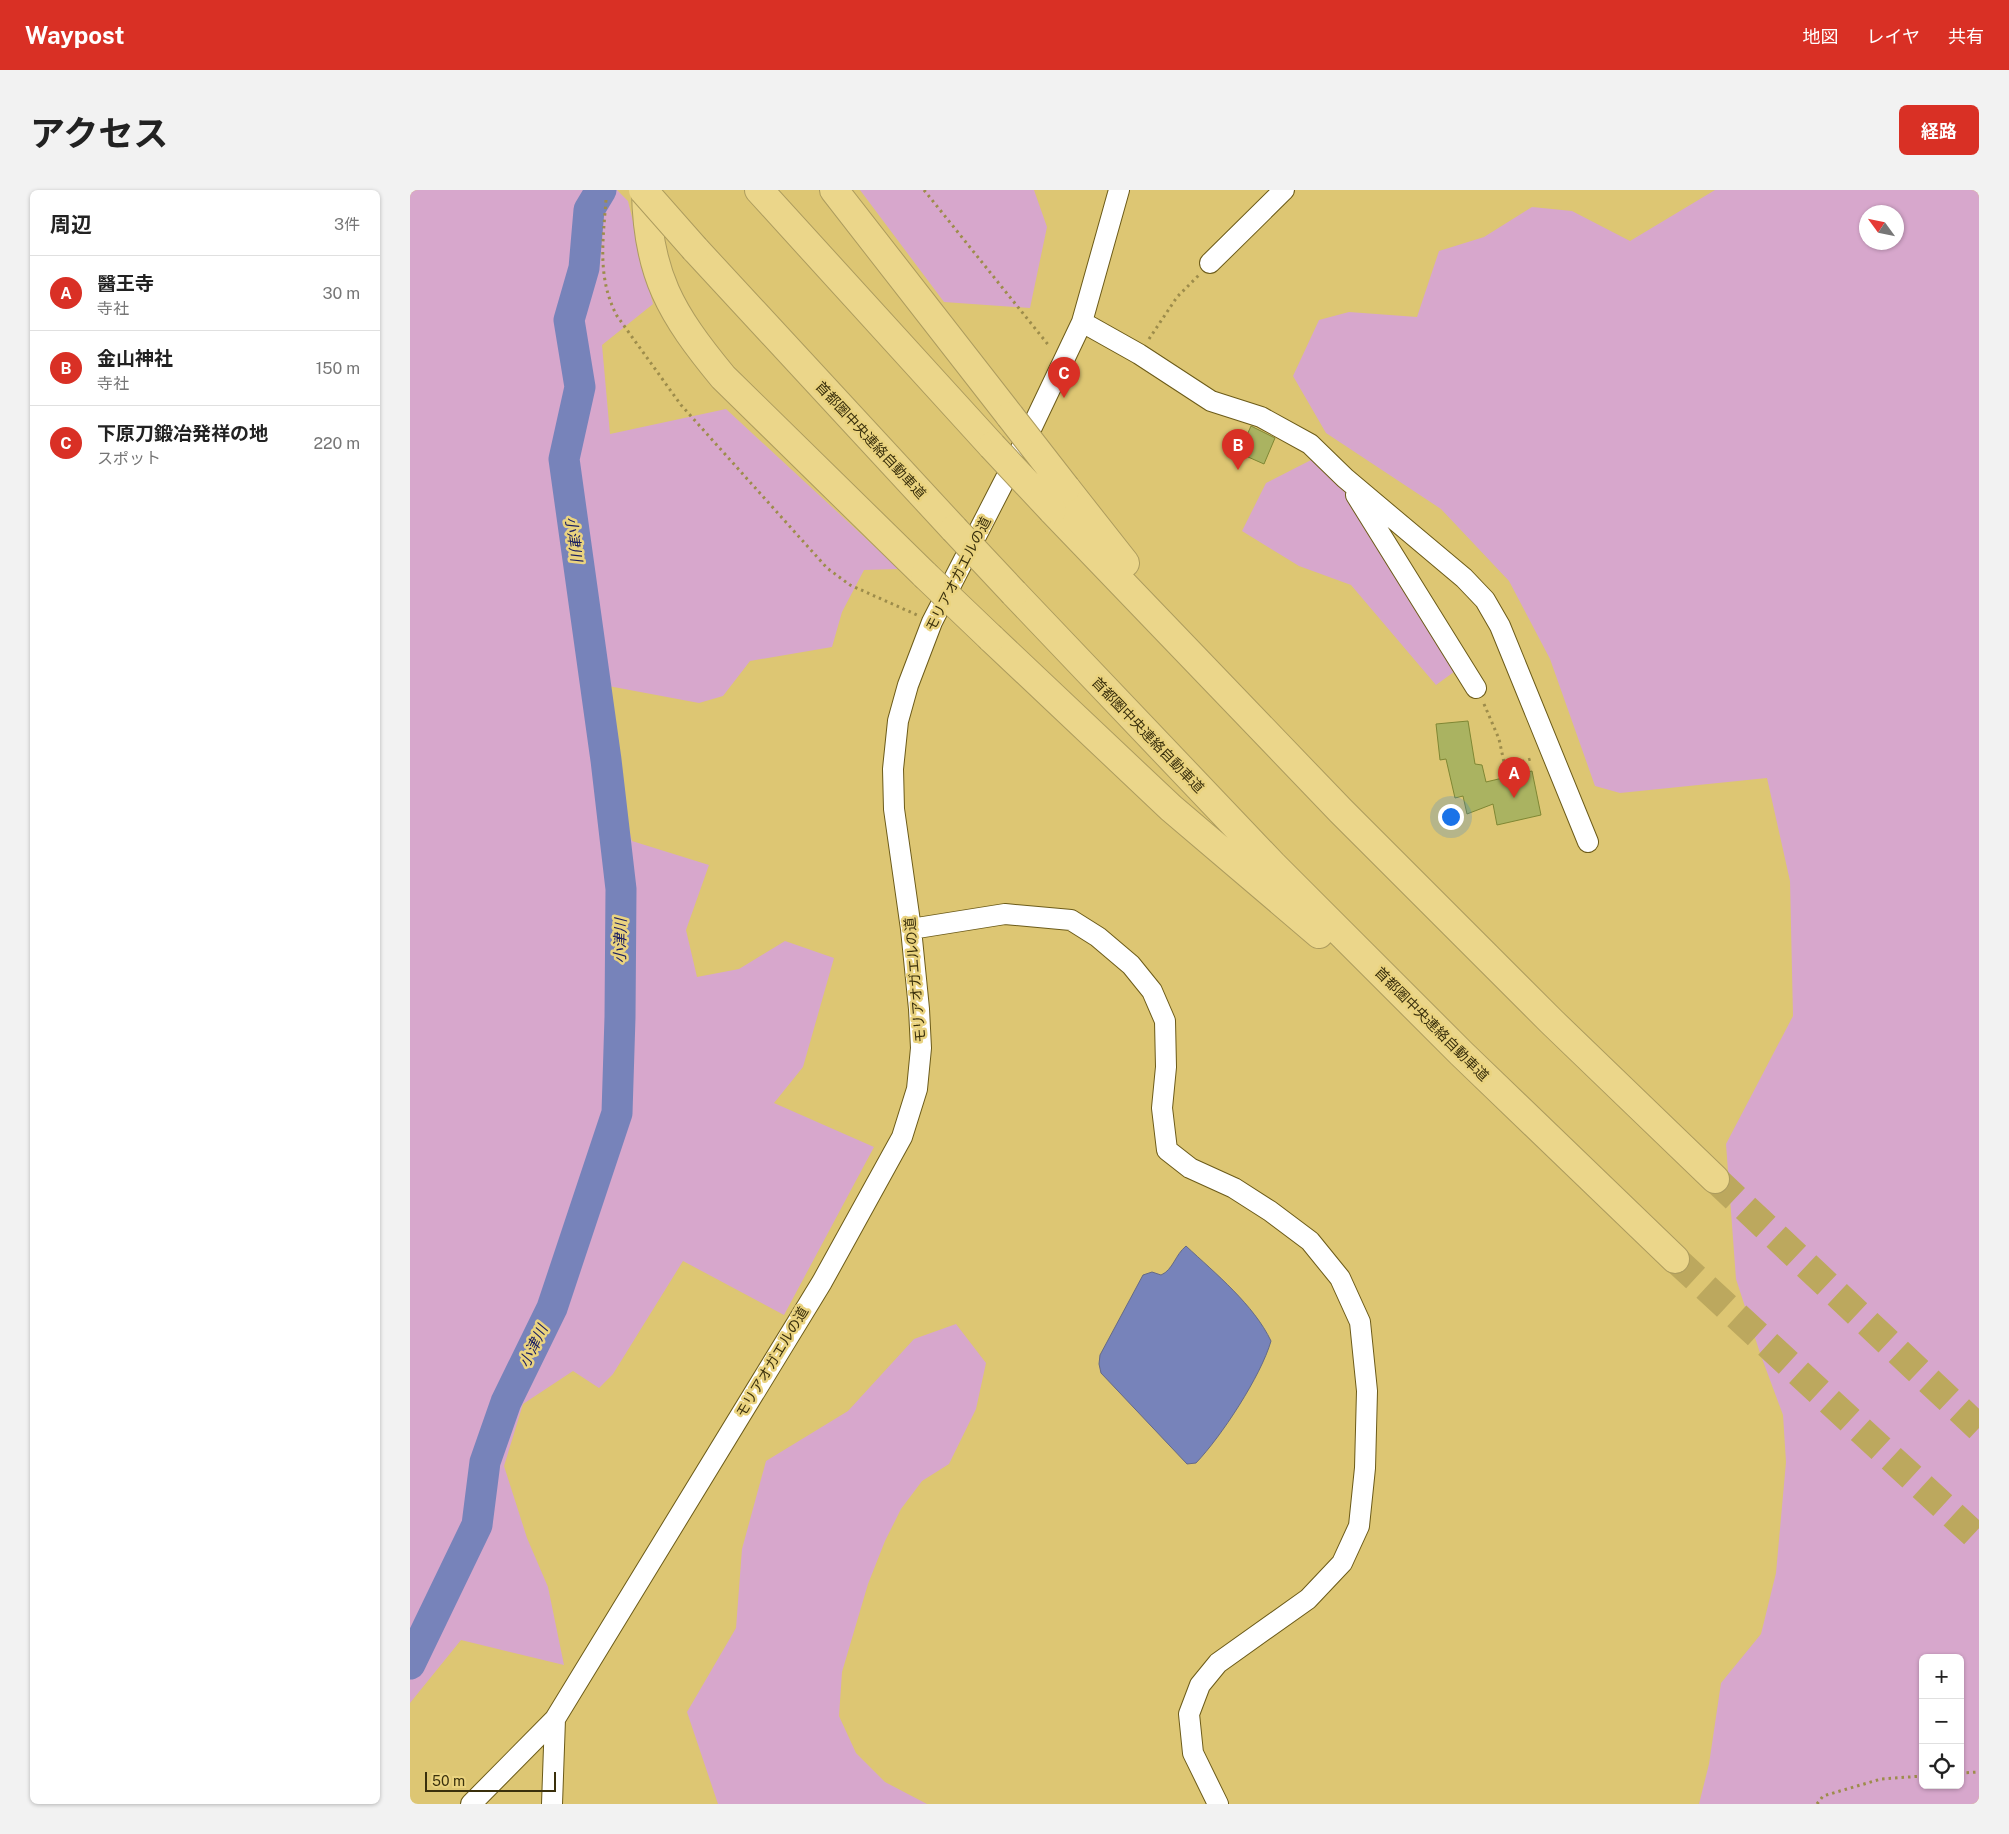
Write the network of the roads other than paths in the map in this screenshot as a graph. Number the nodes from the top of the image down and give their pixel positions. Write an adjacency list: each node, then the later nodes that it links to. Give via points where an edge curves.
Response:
1 (644, 190): 13 (highway, 首都圏中央連絡自動車道, bridge, via 1014,593 1273,865); 13 (highway, bridge, via 652,254 661,284 676,314 723,377 925,575 1171,808)
2 (759, 190): 9 (highway, bridge, via 992,446)
3 (834, 190): 9 (highway, bridge, via 1010,416)
4 (1119, 190): 7 (street, モリアオガエルの道)
5 (1284, 190): 6 (street)
6 (1210, 263)
7 (1082, 322): 8 (street, via 1211,401 1261,417 1310,444); 12 (street, モリアオガエルの道, via 932,622 908,685 898,721 893,769 894,809)
8 (1346, 478): 10 (street); 11 (street, via 1486,600 1500,626)
9 (1059, 499): 14 (highway, via 1341,811)
10 (1476, 688)
11 (1588, 842)
12 (911, 929): 16 (street, モリアオガエルの道, via 921,1048 917,1089 902,1137 822,1282); 19 (street, via 1005,914 1071,920 1098,937 1131,965 1152,991 1165,1021 1166,1067 1162,1108 1167,1150 1190,1168 1270,1211 1310,1240 1340,1278 1360,1322 1367,1391 1365,1468 1359,1526 1342,1563 1308,1599 1218,1663 1200,1685 1189,1714 1193,1753)
13 (1462, 1054): 15 (highway, 首都圏中央連絡自動車道)
14 (1715, 1179)
15 (1675, 1259)
16 (555, 1718): 17 (street, モリアオガエルの道); 18 (street)
17 (470, 1804)
18 (552, 1804)
19 (1218, 1804)

